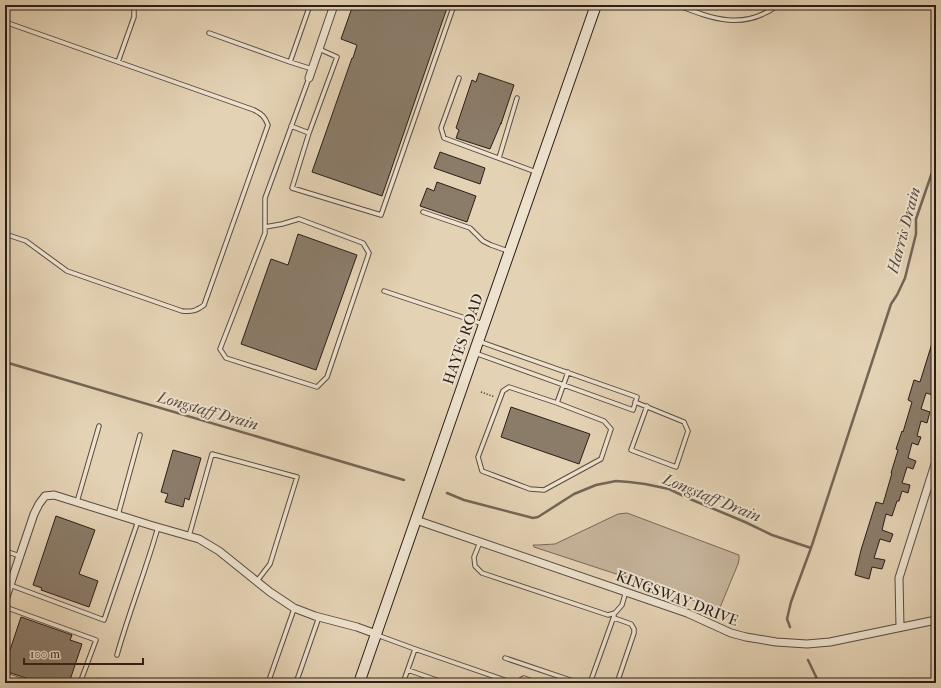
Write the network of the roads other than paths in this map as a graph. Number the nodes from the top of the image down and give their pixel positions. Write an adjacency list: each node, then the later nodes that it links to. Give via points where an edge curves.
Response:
1 (122, 5): 8 (lane)
2 (310, 5): 13 (lane)
3 (334, 5): 11 (street)
4 (454, 5): 19 (lane, via 381,215 292,188)
5 (596, 5): 21 (main road, HAYES ROAD)
6 (677, 5): 7 (lane, via 709,17 734,21 758,16)
7 (778, 5)
8 (134, 6): 12 (lane, via 134,17)
9 (5, 22): 12 (lane)
10 (209, 33): 13 (lane)
11 (319, 49): 14 (street); 19 (lane, via 337,57)
12 (118, 62): 24 (lane, via 262,113 266,119 268,125 204,305 191,312 182,311 68,271 26,242)
13 (290, 62): 14 (lane)
14 (312, 70): 15 (street)
15 (308, 78): 18 (lane)
16 (459, 78): 20 (lane, via 441,128 444,138)
17 (517, 98): 20 (lane)
18 (291, 126): 19 (lane); 23 (lane, via 265,198)
19 (309, 133)
20 (499, 158): 21 (lane)
21 (538, 172): 25 (main road, HAYES ROAD)
22 (423, 212): 25 (lane, via 470,228 484,241)
23 (265, 227): 23 (lane, via 265,233 220,349 226,358 318,387 327,377 369,253 364,242 299,219)
24 (5, 234)
25 (509, 251): 27 (main road, HAYES ROAD)
26 (384, 291): 27 (lane)
27 (484, 324): 28 (main road, HAYES ROAD)
28 (478, 341): 29 (main road, HAYES ROAD); 30 (lane)
29 (474, 353): 31 (lane); 40 (main road, HAYES ROAD)
30 (568, 372): 31 (lane); 32 (lane, via 637,397)
31 (563, 385): 32 (lane, via 633,410); 33 (lane)
32 (636, 402): 34 (lane)
33 (557, 403): 33 (lane, via 604,420 611,429 602,459 544,490 530,489 482,471 478,457 502,391 509,386)
34 (647, 406): 34 (lane, via 684,422 688,431 676,468 631,450)
35 (99, 426): 38 (lane)
36 (140, 435): 39 (lane)
37 (936, 461): 57 (street, via 899,578)
38 (78, 502): 39 (street); 46 (street, via 54,495 45,496 34,514)
39 (118, 515): 41 (street)
40 (416, 520): 44 (street, KINGSWAY DRIVE); 58 (main road, HAYES ROAD)
41 (138, 521): 42 (street); 48 (lane, via 104,620)
42 (158, 527): 43 (street); 60 (lane)
43 (186, 535): 47 (street, via 199,539 219,551); 47 (lane, via 212,454 298,477 270,564)
44 (480, 542): 49 (street, KINGSWAY DRIVE); 53 (lane, via 474,557 475,566 482,573 608,615)
45 (5, 551): 46 (lane)
46 (20, 556): 48 (street)
47 (257, 581): 52 (street)
48 (10, 585): 50 (street)
49 (626, 592): 53 (lane); 57 (street, KINGSWAY DRIVE, via 687,613 746,638 776,642 808,644)
50 (5, 600)
51 (5, 607): 65 (lane, via 96,640)
52 (294, 608): 54 (street); 66 (lane)
53 (616, 613): 55 (lane)
54 (319, 617): 58 (street); 67 (lane)
55 (614, 618): 74 (lane); 75 (lane, via 631,624 634,629)
56 (936, 620): 57 (street, KINGSWAY DRIVE)
57 (900, 627)
58 (376, 634): 59 (lane); 68 (main road, HAYES ROAD)
59 (415, 649): 62 (lane); 71 (lane)
60 (117, 655)
61 (505, 658): 73 (lane)
62 (408, 670): 69 (lane); 70 (lane)
63 (5, 675): 64 (lane)
64 (29, 683)
65 (80, 683)
66 (268, 683)
67 (296, 683)
68 (359, 683)
69 (404, 683)
70 (445, 683)
71 (514, 683): 72 (lane, via 524,678)
72 (537, 683)
73 (579, 683)
74 (590, 683)
75 (617, 683)

